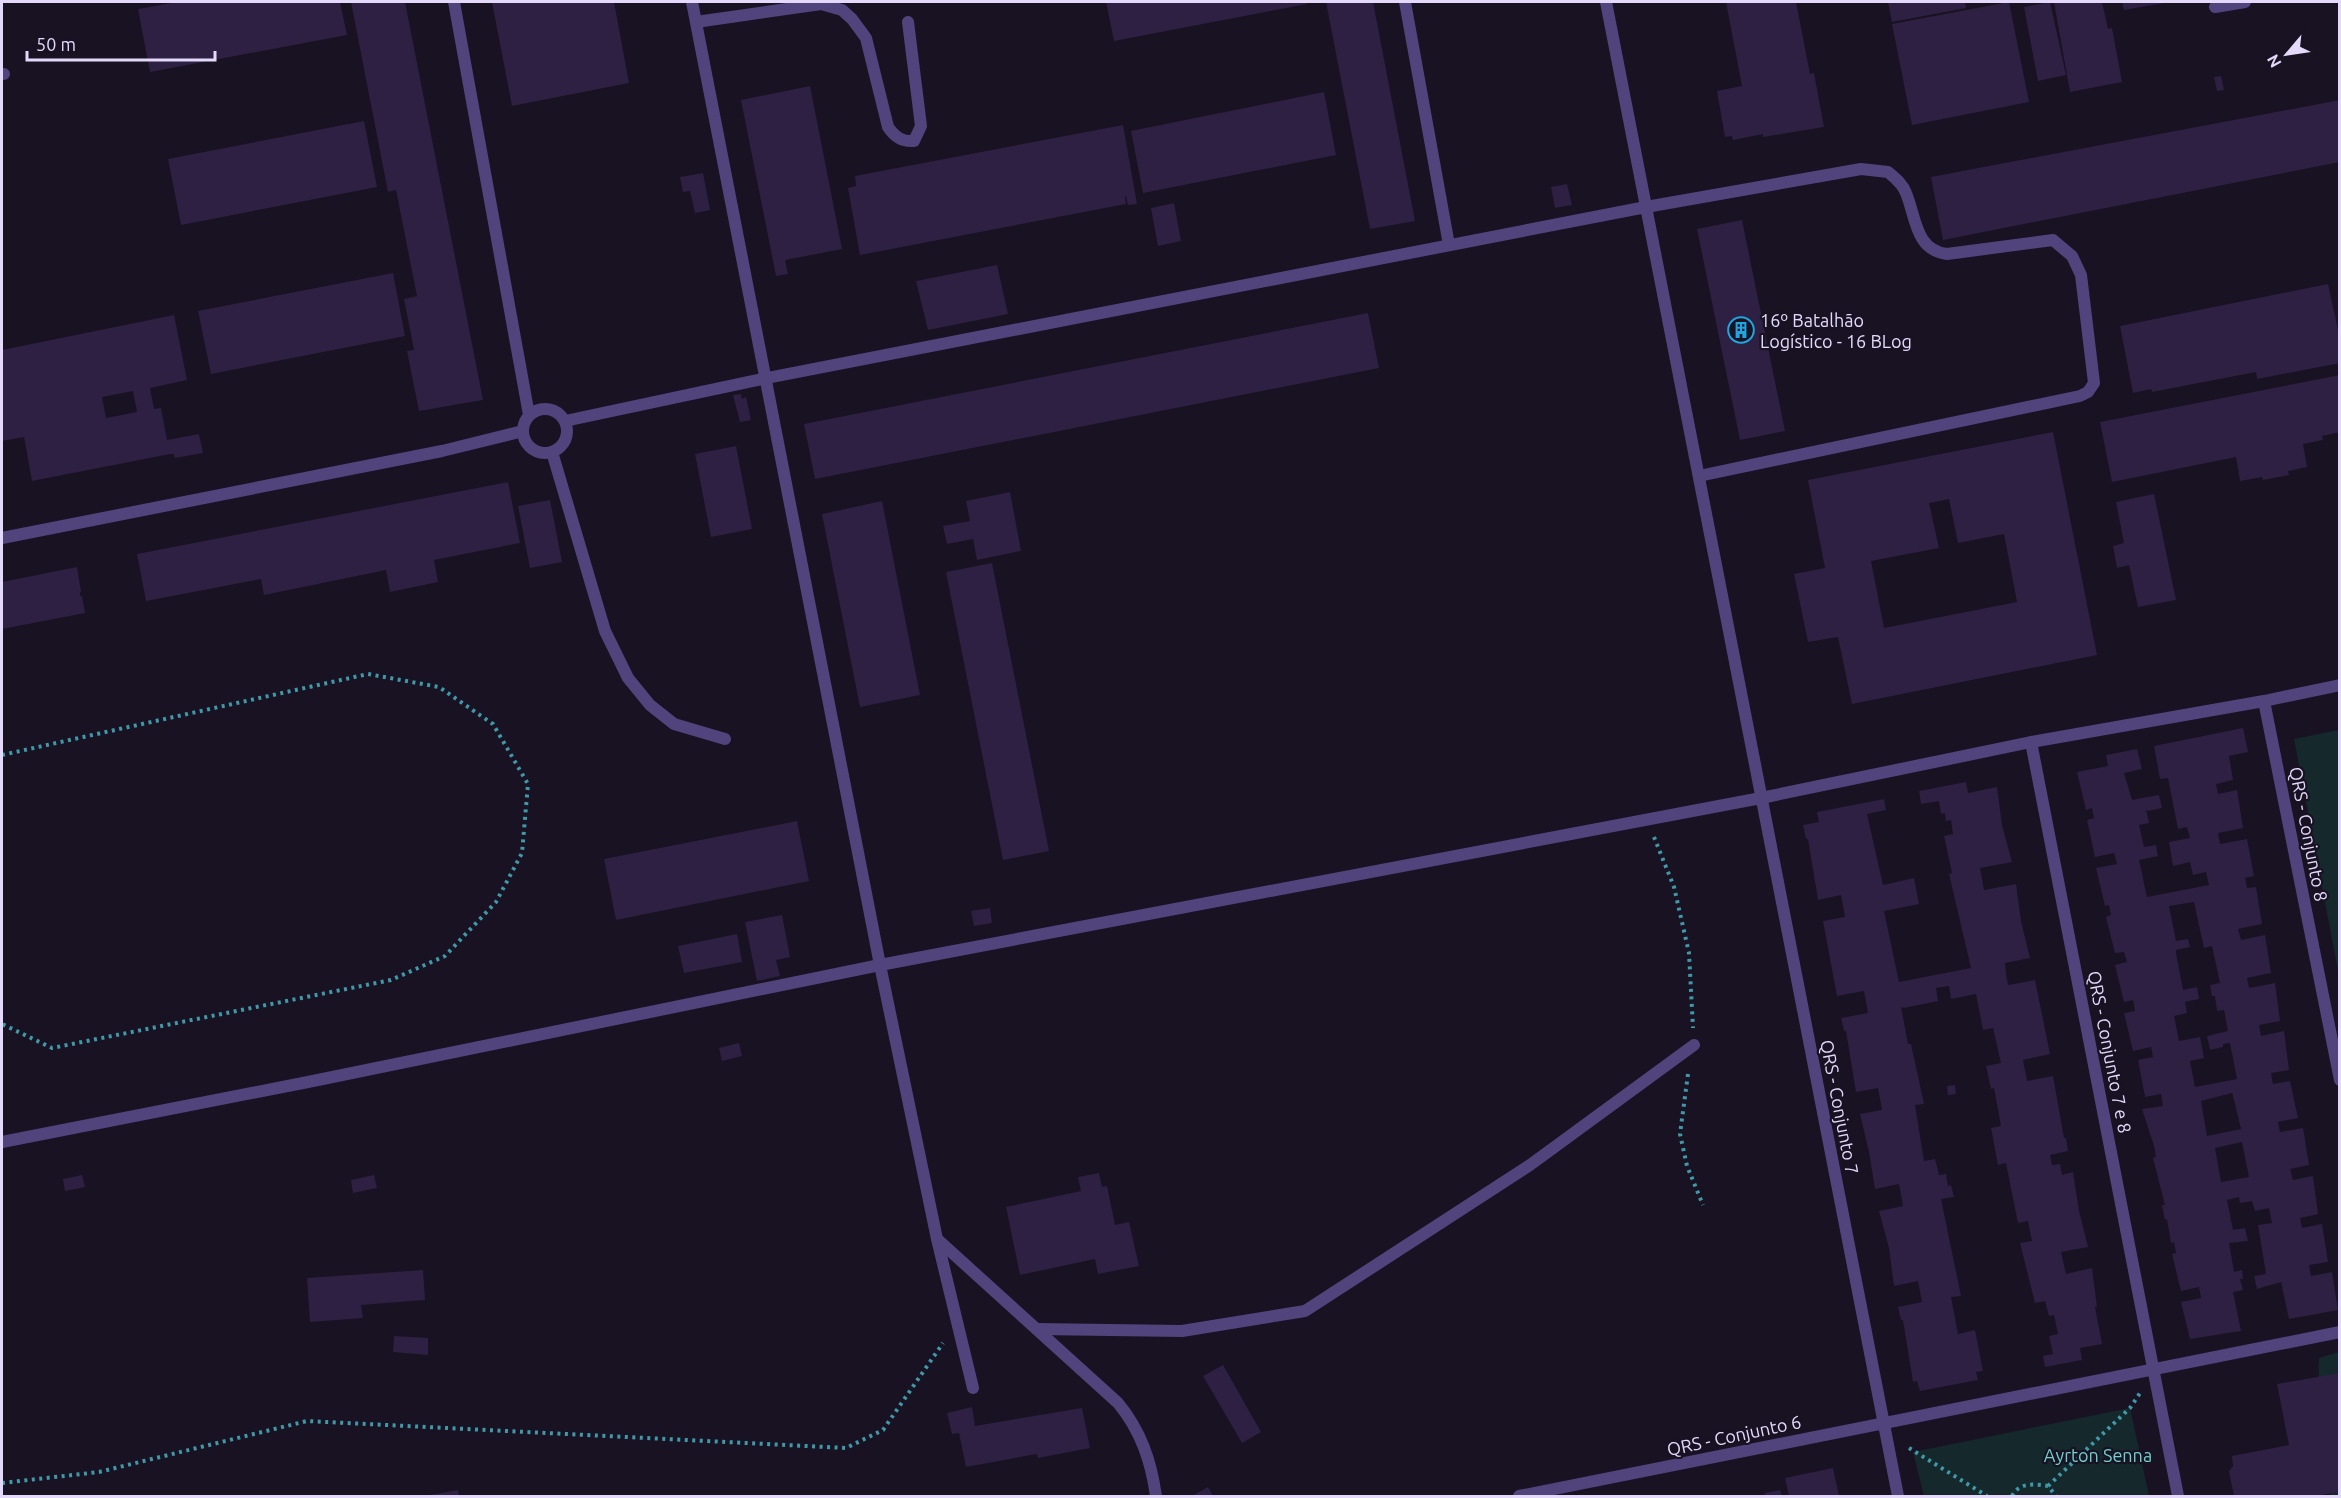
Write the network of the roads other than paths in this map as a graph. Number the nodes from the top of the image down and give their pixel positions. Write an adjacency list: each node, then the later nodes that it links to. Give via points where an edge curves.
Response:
1 (454, 2): 13 (street)
2 (692, 2): 8 (street)
3 (1405, 2): 11 (street)
4 (1606, 2): 10 (street, QRS - Conjunto 7)
5 (2245, 2): 7 (street)
6 (845, 6): 8 (street, via 821,4); 9 (street, via 866,38 888,128 905,142 914,141 921,126)
7 (2215, 7)
8 (696, 22): 12 (street)
9 (908, 22)
10 (1646, 207): 11 (street); 17 (street, QRS - Conjunto 7); 17 (street, via 1861,169 1888,172 1905,191 1919,237 1937,253 2053,240 2072,256 2081,274 2094,383 2088,392)
11 (1449, 245): 12 (street)
12 (767, 378): 14 (street); 24 (street)
13 (529, 415): 14 (street, via 544,408 560,414); 15 (street)
14 (565, 421): 16 (street, via 566,439)
15 (523, 431): 16 (street, via 532,449); 18 (street, via 430,454)
16 (552, 452): 21 (street, via 605,631 628,678 650,705 674,724)
17 (1698, 476): 23 (street, QRS - Conjunto 7)
18 (2, 537)
19 (2340, 685): 20 (street)
20 (2264, 701): 22 (street); 26 (street, QRS - Conjunto 8)
21 (725, 739)
22 (2031, 742): 23 (street); 31 (street, QRS - Conjunto 7 e 8)
23 (1761, 798): 24 (street); 33 (street, QRS - Conjunto 7)
24 (880, 965): 27 (street); 28 (street)
25 (1694, 1045): 29 (street, via 1530,1165 1305,1311 1182,1331)
26 (2340, 1080)
27 (2, 1142)
28 (937, 1239): 29 (street); 32 (street)
29 (1036, 1329): 34 (street, via 1133,1420 1152,1470)
30 (2340, 1332): 31 (street, QRS - Conjunto 6)
31 (2154, 1369): 33 (street, QRS - Conjunto 6); 37 (street, QRS - Conjunto 7 e 8)
32 (973, 1388)
33 (1883, 1423): 35 (street, QRS - Conjunto 6); 36 (street)
34 (1156, 1497)
35 (1518, 1497)
36 (1898, 1497)
37 (2178, 1497)

